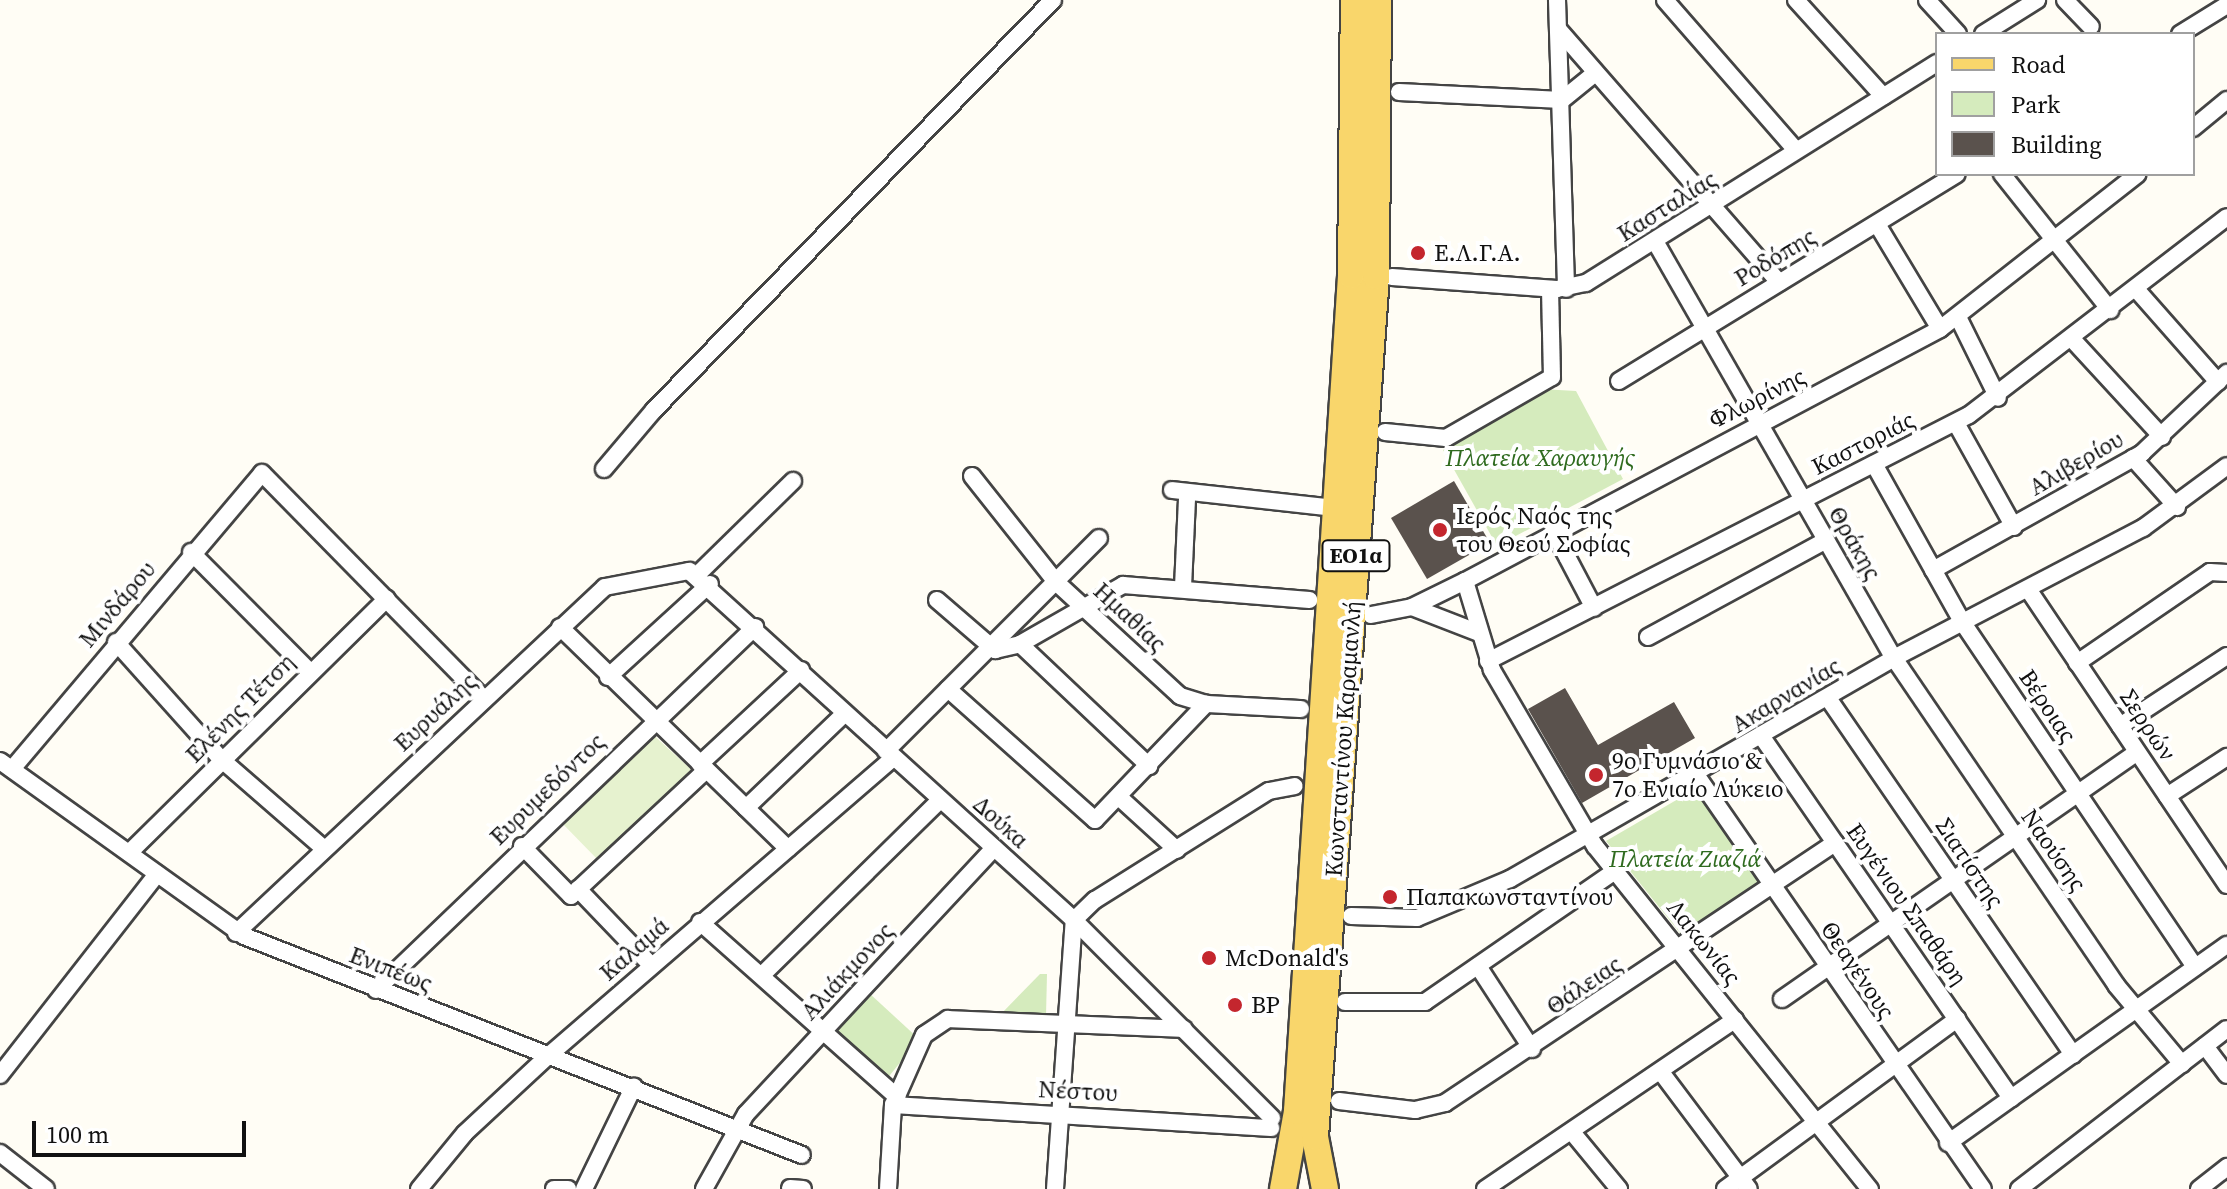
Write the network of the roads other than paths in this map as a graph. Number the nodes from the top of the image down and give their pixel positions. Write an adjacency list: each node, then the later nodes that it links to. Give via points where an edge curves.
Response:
1 (1053, 0): 51 (street, via 654,410)
2 (1354, 0): 56 (main road, Κωνσταντίνου Καραμανλή / ΕΟ1α, via 1354,222)
3 (1378, 0): 188 (main road, Κωνσταντίνου Καραμανλή / ΕΟ1α, via 1379,221 1363,596 1315,1137)
4 (1557, 0): 12 (street)
5 (1665, 0): 23 (street)
6 (1796, 0): 19 (street)
7 (1927, 0): 13 (street)
8 (2037, 0): 14 (street)
9 (2065, 0): 11 (street)
10 (2227, 5): 15 (street)
11 (2091, 27)
12 (1559, 30): 17 (street); 20 (street)
13 (1956, 32)
14 (1986, 32)
15 (2183, 32)
16 (1935, 64): 19 (street, Κασταλίας)
17 (1593, 75): 20 (street); 27 (street)
18 (1399, 92): 20 (street)
19 (1883, 96): 23 (street, Κασταλίας)
20 (1562, 100): 34 (street)
21 (2227, 100): 22 (street)
22 (2195, 126)
23 (1796, 150): 27 (street, Κασταλίας)
24 (1954, 176): 29 (street, Ροδόπης)
25 (2004, 176): 30 (street)
26 (2136, 176): 30 (street, Φλωρίνης)
27 (1712, 206): 31 (street, Κασταλίας); 33 (street)
28 (2227, 217): 35 (street, Καστοριάς)
29 (1877, 224): 33 (street, Ροδόπης); 39 (street)
30 (2055, 242): 36 (street); 37 (street, Φλωρίνης)
31 (1656, 243): 34 (street, Κασταλίας); 38 (street, Θράκης)
32 (1392, 277): 34 (street)
33 (1779, 282): 38 (street, Ροδόπης)
34 (1558, 289): 46 (street, via 1552,377 1446,438)
35 (2136, 289): 36 (street, Καστοριάς); 41 (street)
36 (2110, 310): 40 (street, Καστοριάς)
37 (1958, 317): 39 (street, Φλωρίνης); 43 (street)
38 (1709, 326): 42 (street, Ροδόπης); 44 (street, Θράκης)
39 (1940, 329): 44 (street, Φλωρίνης)
40 (2072, 339): 43 (street, Καστοριάς); 47 (street)
41 (2223, 378): 47 (street, Αλιβερίου)
42 (1619, 381)
43 (1998, 398): 45 (street, Καστοριάς)
44 (1761, 423): 54 (street, Θράκης); 58 (street, Φλωρίνης)
45 (1956, 423): 49 (street, Καστοριάς); 57 (street)
46 (1385, 432)
47 (2162, 437): 48 (street, Αλιβερίου)
48 (2133, 458): 55 (street); 57 (street, Αλιβερίου)
49 (1874, 464): 54 (street, Καστοριάς); 62 (street, Βέροιας)
50 (2227, 466): 55 (street, Ακαρνανίας)
51 (604, 469)
52 (972, 476): 66 (street, Ημαθίας)
53 (793, 481): 64 (street)
54 (1803, 500): 60 (street, Θράκης); 73 (street, Καστοριάς)
55 (2177, 507): 68 (street, Ακαρνανίας)
56 (1326, 508): 67 (street, via 1180,495); 186 (main road, Κωνσταντίνου Καραμανλή / ΕΟ1α, via 1297,1111)
57 (2014, 527): 62 (street, Αλιβερίου)
58 (1553, 530): 65 (street, Φλωρίνης); 73 (street)
59 (1099, 538): 66 (street, Καλαμά)
60 (1825, 541): 80 (street); 85 (street, Θράκης)
61 (191, 552): 69 (street, Μινδάρου, via 262,473); 81 (street, Μινδάρου); 89 (street)
62 (1933, 570): 76 (street, Βέροιας)
63 (2227, 573): 87 (street, via 2210,572)
64 (699, 576): 77 (street, Ευρυάλης, via 605,587); 78 (street, Δούκα); 90 (street)
65 (1465, 581): 72 (street, Φλωρίνης); 79 (street, Λακωνίας)
66 (1056, 582): 74 (street, Ημαθίας); 83 (street, Καλαμά)
67 (1183, 587): 71 (street); 74 (street, via 1123,585)
68 (2030, 592): 76 (street, Ακαρνανίας); 87 (street, Σερρών)
69 (387, 599): 89 (street, Ελένης Τέτση); 93 (street)
70 (937, 600): 83 (street)
71 (1309, 600)
72 (1412, 607): 75 (street, Φλωρίνης); 79 (street)
73 (1594, 608): 86 (street, Καστοριάς)
74 (1087, 609): 82 (street); 94 (street, Ημαθίας, via 1180,696)
75 (1371, 615)
76 (1963, 623): 85 (street, Ακαρνανίας); 109 (street, Βέροιας)
77 (560, 627): 90 (street); 93 (street, Ευρυάλης)
78 (755, 627): 88 (street, Δούκα); 97 (street, Ευρυμεδόντος)
79 (1479, 633): 86 (street, Λακωνίας)
80 (1648, 637)
81 (116, 642): 103 (street); 104 (street, Μινδάρου)
82 (1020, 644): 83 (street); 105 (street)
83 (988, 649): 91 (street, Καλαμά)
84 (2227, 656): 98 (street)
85 (1894, 658): 92 (street, Ακαρνανίας); 115 (street, Ναούσης)
86 (1488, 661): 114 (street, Λακωνίας)
87 (2077, 663): 98 (street, Σερρών)
88 (801, 670): 96 (street, Δούκα); 106 (street)
89 (310, 672): 103 (street, Ελένης Τέτση)
90 (608, 677): 97 (street)
91 (948, 689): 101 (street, Καλαμά); 111 (street, via 1095,820)
92 (1828, 698): 99 (street, Ακαρνανίας); 125 (street, Σιατίστης)
93 (484, 699): 118 (street, Ευρυάλης)
94 (1206, 704): 95 (street, Ημαθίας); 105 (street)
95 (1301, 709)
96 (845, 713): 101 (street, Δούκα); 113 (street)
97 (653, 720): 106 (street); 117 (street, Ευρυμεδόντος)
98 (2120, 726): 100 (street, Σερρών)
99 (1762, 737): 107 (street, Ακαρνανίας); 116 (street, Ευγένιου Σπαθάρη)
100 (2137, 752): 109 (street); 110 (street, Σερρών)
101 (890, 755): 112 (street, Δούκα); 120 (street, Καλαμά)
102 (2227, 757): 110 (street)
103 (222, 760): 118 (street); 122 (street, Ελένης Τέτση)
104 (6, 765): 122 (street, Ενιπέως)
105 (1149, 766): 111 (street)
106 (703, 767): 113 (street); 128 (street)
107 (1697, 776): 114 (street, Ακαρνανίας); 127 (street, Θεαγένους)
108 (1295, 786): 121 (street, via 1269,791)
109 (2079, 793): 115 (street); 139 (street, Βέροιας)
110 (2167, 796): 126 (street, Σερρών)
111 (1120, 798): 121 (street)
112 (940, 800): 119 (street, Δούκα); 140 (street)
113 (746, 808): 120 (street)
114 (1588, 835): 123 (street, Λακωνίας); 129 (street, Ακαρνανίας, via 1429,915)
115 (2015, 837): 125 (street); 144 (street, Ναούσης)
116 (1835, 843): 127 (street, Θάλειας); 132 (street, Ευγένιου Σπαθάρη)
117 (522, 846): 128 (street, via 571,896); 141 (street, Ευρυμεδόντος)
118 (322, 847): 133 (street, Ευρυάλης)
119 (994, 848): 130 (street, Δούκα); 150 (street, Αλιάκμονος)
120 (788, 849): 131 (street, Καλαμά)
121 (1177, 850): 130 (street)
122 (129, 853): 124 (street, Ενιπέως)
123 (1615, 871): 135 (street, Λακωνίας); 137 (street)
124 (157, 874): 133 (street, Ενιπέως); 158 (street)
125 (1953, 880): 132 (street); 153 (street, Σιατίστης)
126 (2226, 881)
127 (1771, 886): 135 (street, Θάλειας); 138 (street, Θεαγένους)
128 (578, 889): 136 (street)
129 (1351, 916)
130 (1074, 920): 147 (street); 148 (street, Δούκα)
131 (700, 922): 136 (street, Καλαμά); 140 (street)
132 (1892, 923): 138 (street); 145 (street, Ευγένιου Σπαθάρη)
133 (236, 933): 141 (street, Ενιπέως)
134 (2227, 945): 139 (street)
135 (1681, 949): 146 (street, Λακωνίας); 152 (street, Θάλειας)
136 (651, 965): 154 (street, Καλαμά)
137 (1478, 966): 143 (street, via 1414,1005); 152 (street)
138 (1828, 967): 142 (street); 155 (street, Θεαγένους)
139 (2195, 967): 144 (street)
140 (762, 975): 150 (street)
141 (376, 990): 154 (street, Ενιπέως)
142 (1782, 999)
143 (1345, 1002)
144 (2135, 1009): 153 (street); 156 (street, Ναούσης)
145 (1957, 1019): 155 (street); 161 (street, Ευγένιου Σπαθάρη)
146 (1735, 1020): 157 (street); 165 (street, Λακωνίας)
147 (1065, 1026): 148 (street); 163 (street, via 961,1018 939,1022 924,1035); 164 (street)
148 (1184, 1029): 166 (street, Δούκα)
149 (2227, 1029): 151 (street)
150 (823, 1031): 163 (street); 167 (street, Αλιάκμονος)
151 (2205, 1046): 156 (street); 159 (street)
152 (1532, 1049): 162 (street, Θάλειας, via 1428,1109)
153 (2073, 1055): 161 (street)
154 (548, 1056): 160 (street, Ενιπέως); 178 (street, Καλαμά, via 465,1133)
155 (1893, 1063): 165 (street); 169 (street, Θεαγένους)
156 (2182, 1064): 174 (street)
157 (1661, 1072): 168 (street); 173 (street)
158 (0, 1075)
159 (2227, 1075)
160 (634, 1086): 167 (street, Ενιπέως); 181 (street)
161 (2011, 1098): 169 (street)
162 (1339, 1101)
163 (894, 1106): 164 (street, Νέστου); 184 (street)
164 (1060, 1114): 166 (street, Νέστου); 185 (street)
165 (1814, 1118): 173 (street); 191 (street, Λακωνίας)
166 (1271, 1123)
167 (736, 1127): 171 (street, Ενιπέως); 182 (street, Αλιάκμονος)
168 (1572, 1132): 176 (street); 189 (street)
169 (1948, 1143): 192 (street, Θεαγένους)
170 (0, 1153): 177 (street)
171 (802, 1155)
172 (2227, 1167): 193 (street)
173 (1745, 1183): 190 (street)
174 (2025, 1187)
175 (790, 1188): 183 (street)
176 (1490, 1188)
177 (46, 1189)
178 (419, 1189)
179 (554, 1189): 180 (street)
180 (568, 1189)
181 (584, 1189)
182 (704, 1189)
183 (803, 1189)
184 (888, 1189)
185 (1055, 1189)
186 (1283, 1189)
187 (1291, 1189): 188 (main road, Κωνσταντίνου Καραμανλή / ΕΟ1α)
188 (1323, 1189)
189 (1619, 1189)
190 (1725, 1189)
191 (1870, 1189)
192 (1983, 1189)
193 (2199, 1189)

